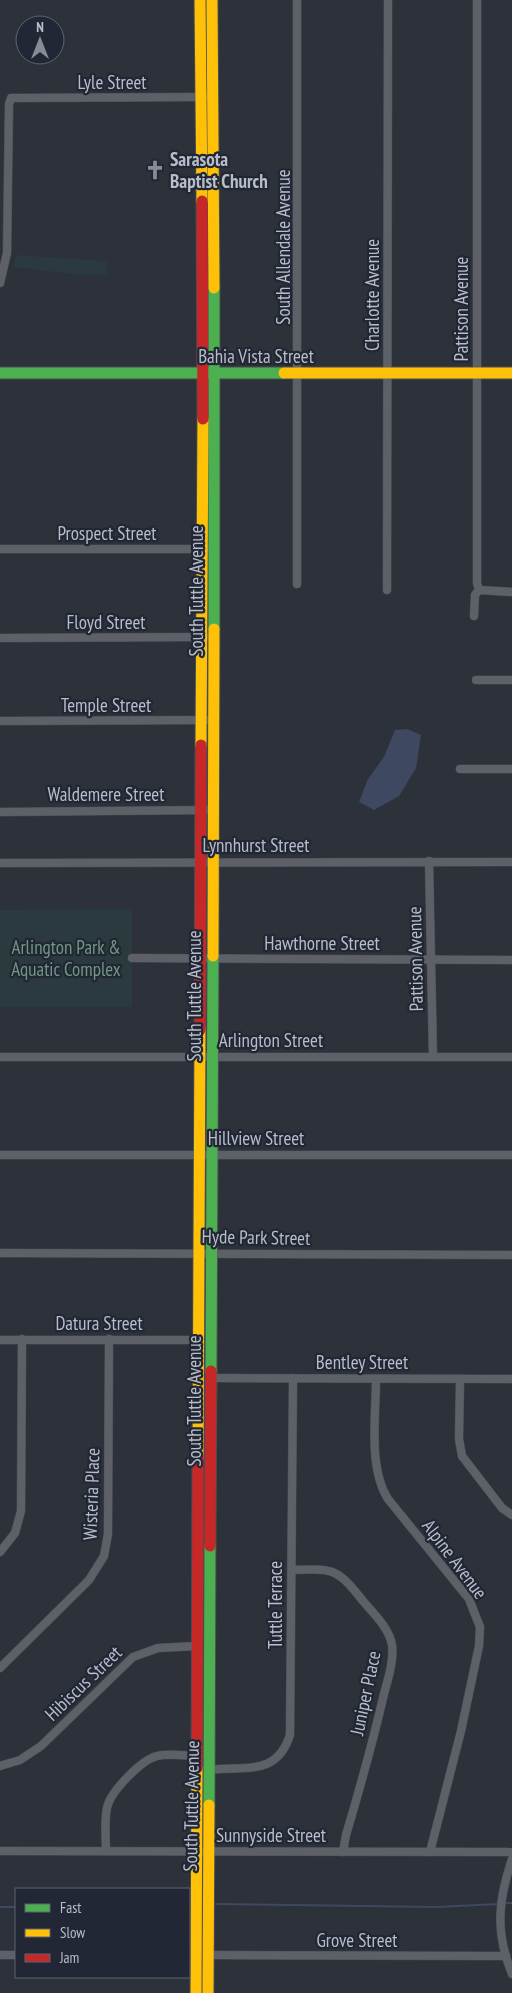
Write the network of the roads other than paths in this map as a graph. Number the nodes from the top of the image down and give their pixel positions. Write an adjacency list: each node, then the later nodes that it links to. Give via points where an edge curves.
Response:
1 (200, 0): 6 (main road, South Tuttle Avenue)
2 (212, 0): 7 (main road, South Tuttle Avenue)
3 (298, 0): 12 (street, South Allendale Avenue)
4 (388, 0): 13 (street, Charlotte Avenue)
5 (477, 0): 14 (street, Pattison Avenue)
6 (200, 97): 7 (street, Lyle Street); 8 (street, Lyle Street, via 11,98 7,253); 11 (main road, South Tuttle Avenue)
7 (212, 97): 11 (main road, South Tuttle Avenue)
8 (0, 283)
9 (0, 373): 11 (main road, Bahia Vista Street)
10 (512, 373): 14 (main road, Bahia Vista Street)
11 (209, 374): 12 (main road, Bahia Vista Street); 16 (main road, South Tuttle Avenue); 17 (main road, South Tuttle Avenue)
12 (298, 374): 13 (main road, Bahia Vista Street); 18 (street, South Allendale Avenue)
13 (387, 374): 14 (main road, Bahia Vista Street); 19 (street, Charlotte Avenue)
14 (477, 374): 20 (street, Pattison Avenue, via 476,583)
15 (0, 549): 17 (street, Prospect Street)
16 (214, 549): 17 (street, Prospect Street); 23 (main road, South Tuttle Avenue)
17 (201, 550): 23 (main road, South Tuttle Avenue)
18 (297, 584)
19 (387, 590)
20 (479, 590): 21 (street); 22 (street, Pattison Avenue, via 475,595)
21 (512, 592)
22 (474, 616)
23 (207, 637): 24 (street, Floyd Street); 27 (main road, South Tuttle Avenue)
24 (0, 638)
25 (476, 680): 26 (street)
26 (512, 680)
27 (206, 720): 28 (street, Temple Street); 31 (main road, South Tuttle Avenue)
28 (0, 721)
29 (460, 769): 30 (street)
30 (512, 769)
31 (206, 810): 32 (street, Waldemere Street); 33 (main road, South Tuttle Avenue); 34 (main road, South Tuttle Avenue)
32 (0, 812)
33 (201, 861): 34 (street, Lynnhurst Street); 37 (street, Lynnhurst Street); 39 (main road, South Tuttle Avenue)
34 (213, 861): 35 (street, Lynnhurst Street); 40 (main road, South Tuttle Avenue)
35 (429, 861): 36 (street, Lynnhurst Street); 41 (street, Pattison Avenue)
36 (512, 862)
37 (0, 863)
38 (132, 958): 39 (street, Hawthorne Street)
39 (199, 959): 40 (street, Hawthorne Street); 43 (main road, South Tuttle Avenue)
40 (212, 959): 41 (street, Hawthorne Street); 44 (main road, South Tuttle Avenue)
41 (431, 959): 42 (street, Hawthorne Street); 46 (street, Pattison Avenue)
42 (512, 960)
43 (199, 1056): 44 (street, Arlington Street); 45 (street, Arlington Street); 48 (main road, South Tuttle Avenue)
44 (211, 1056): 46 (street, Arlington Street); 49 (main road, South Tuttle Avenue)
45 (0, 1057)
46 (433, 1057): 47 (street, Arlington Street)
47 (512, 1057)
48 (199, 1154): 49 (street, Hillview Street); 50 (street, Hillview Street); 52 (main road, South Tuttle Avenue)
49 (211, 1154): 51 (street, Hillview Street); 54 (main road, South Tuttle Avenue)
50 (0, 1155)
51 (512, 1155)
52 (199, 1252): 53 (street, Hyde Park Street); 54 (street, Hyde Park Street); 59 (main road, South Tuttle Avenue)
53 (0, 1253)
54 (211, 1253): 55 (street, Hyde Park Street); 60 (main road, South Tuttle Avenue)
55 (512, 1255)
56 (22, 1339): 57 (street, Datura Street); 58 (street, Datura Street); 66 (street, via 21,1511 15,1533)
57 (109, 1339): 59 (street, Datura Street); 69 (street, Wisteria Place, via 108,1534 104,1556 89,1580)
58 (0, 1340)
59 (199, 1340): 68 (main road, South Tuttle Avenue)
60 (212, 1378): 61 (street, Bentley Street); 72 (main road, South Tuttle Avenue)
61 (293, 1378): 62 (street, Bentley Street); 67 (street, Tuttle Terrace)
62 (376, 1379): 63 (street, Bentley Street); 78 (street, Alpine Avenue, via 376,1465 380,1486 469,1600 480,1627 461,1731)
63 (460, 1379): 64 (street, Bentley Street); 65 (street, via 459,1439 462,1456 502,1508)
64 (512, 1379)
65 (512, 1515)
66 (0, 1552)
67 (292, 1570): 72 (street, Tuttle Terrace, via 291,1726 288,1742 277,1757 262,1766); 77 (street, Juniper Place, via 331,1570 343,1577 385,1628 392,1644 392,1662)
68 (198, 1646): 70 (main road, South Tuttle Avenue); 71 (street, Hibiscus Street, via 158,1648 133,1657 41,1746 20,1760)
69 (0, 1668)
70 (196, 1756): 74 (main road, South Tuttle Avenue); 76 (street, via 153,1757 114,1792 106,1812)
71 (0, 1766)
72 (209, 1770): 75 (main road, South Tuttle Avenue)
73 (0, 1851): 76 (street, Sunnyside Street)
74 (195, 1851): 75 (street, Sunnyside Street); 76 (street, Sunnyside Street); 83 (main road, South Tuttle Avenue)
75 (209, 1851): 77 (street, Sunnyside Street); 84 (main road, South Tuttle Avenue)
76 (106, 1852)
77 (344, 1852): 78 (street, Sunnyside Street)
78 (430, 1852): 79 (street, Sunnyside Street)
79 (512, 1852)
80 (512, 1859): 85 (street, via 500,1904 500,1932)
81 (0, 1955): 82 (street); 86 (street)
82 (15, 1955)
83 (192, 1955): 88 (main road, South Tuttle Avenue)
84 (208, 1955): 85 (street, Grove Street); 89 (main road, South Tuttle Avenue)
85 (506, 1956): 87 (street)
86 (0, 1962)
87 (512, 1974)
88 (196, 1993)
89 (208, 1993)

